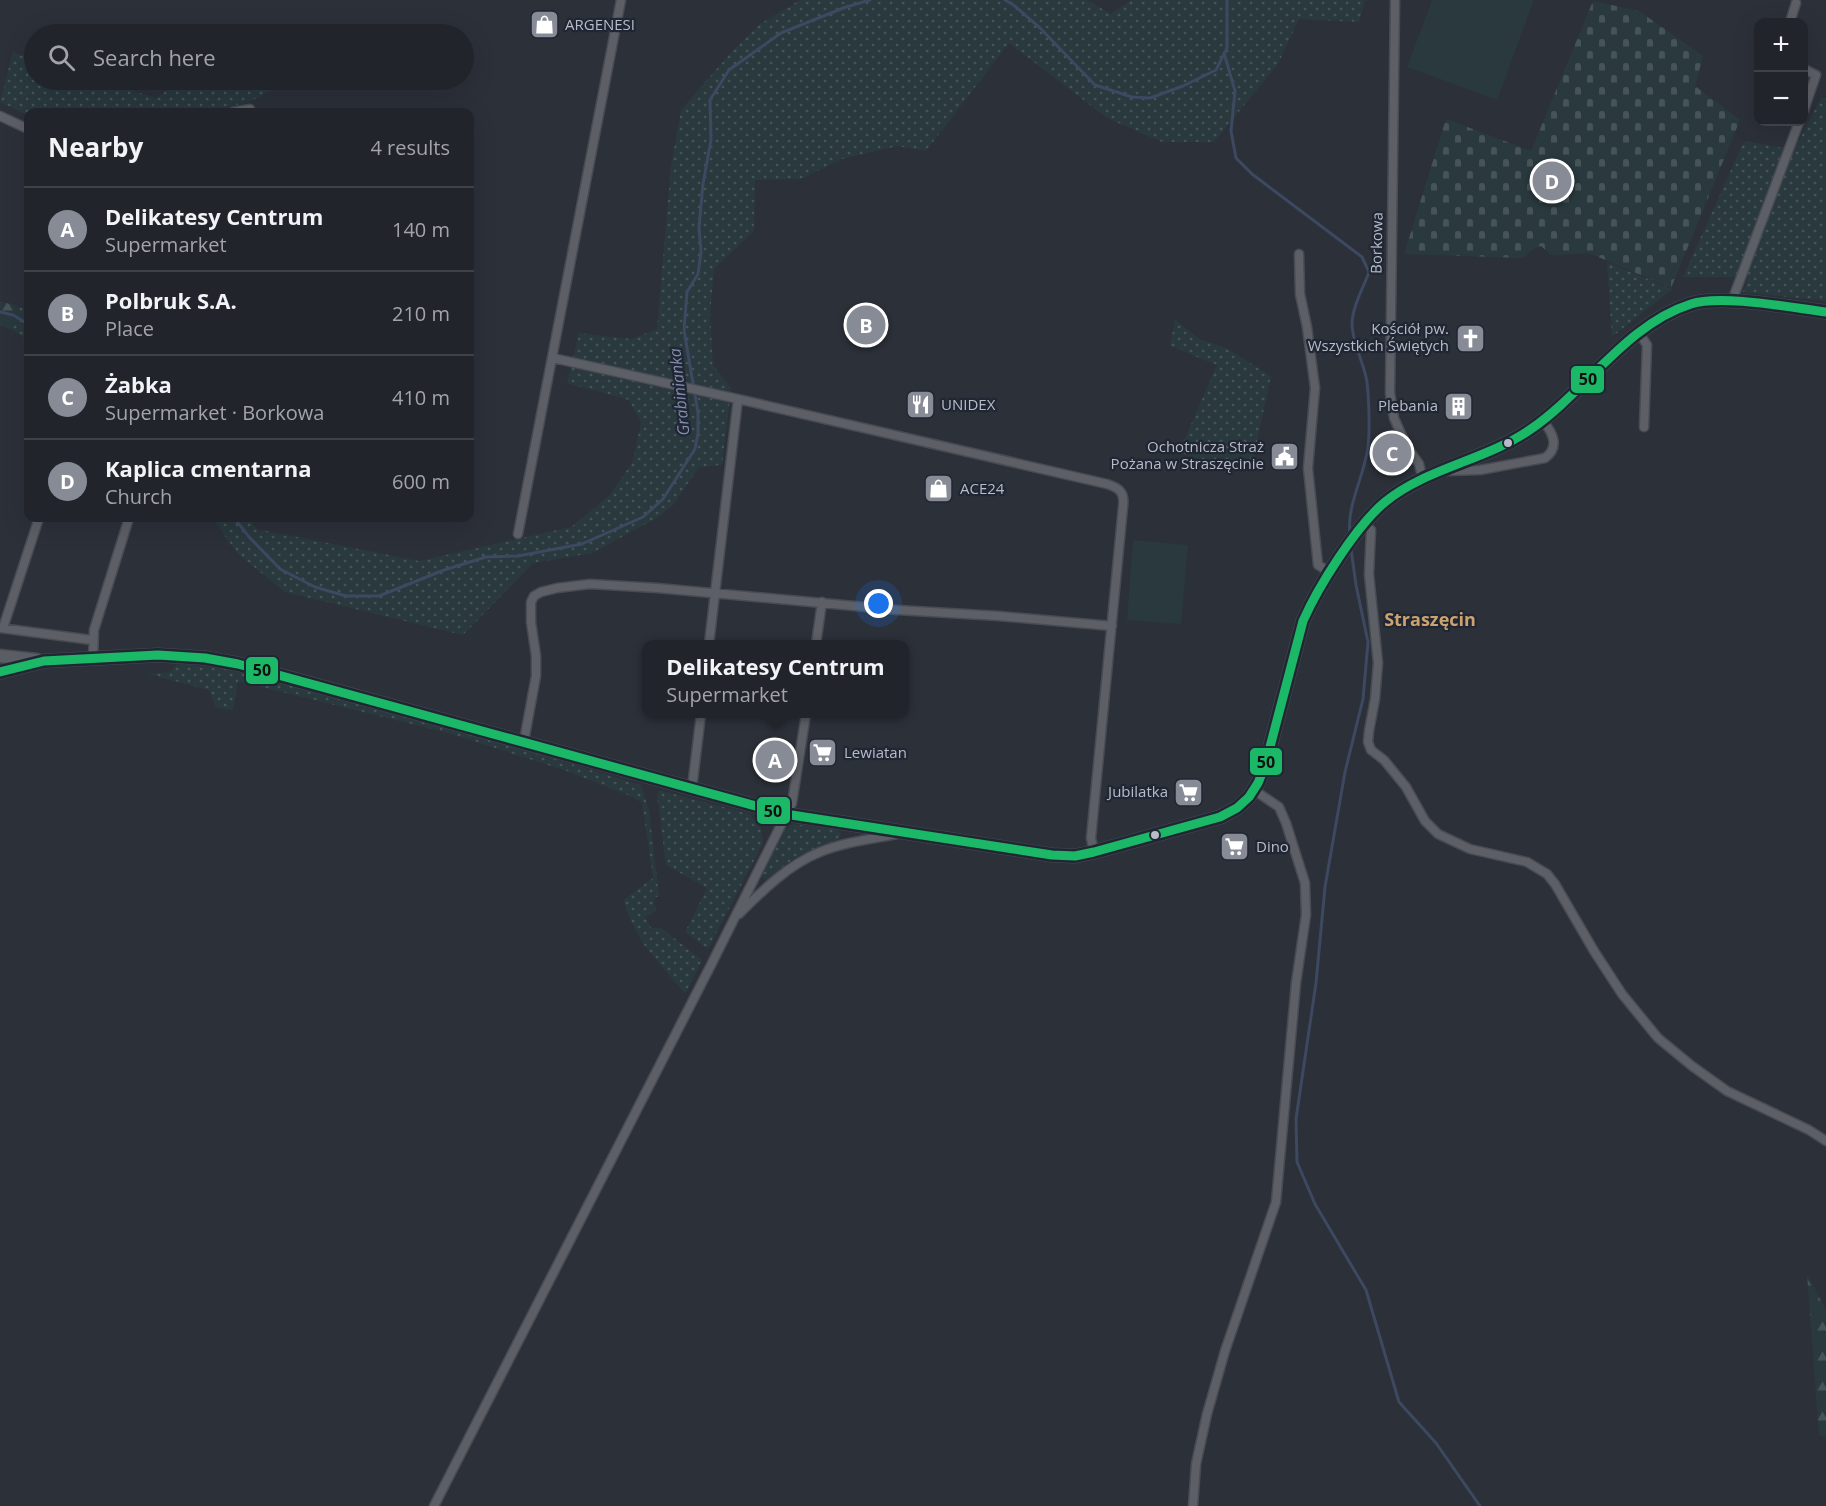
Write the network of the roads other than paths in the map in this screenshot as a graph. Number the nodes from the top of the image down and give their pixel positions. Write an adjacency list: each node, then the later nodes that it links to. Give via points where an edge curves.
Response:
1 (621, 0): 14 (street)
2 (1395, 0): 19 (street, Borkowa, via 1390,393 1394,418 1419,464)
3 (1796, 3): 4 (street)
4 (1791, 18)
5 (1808, 71): 6 (street, via 1816,75)
6 (1808, 97)
7 (0, 116): 9 (street)
8 (1798, 126): 11 (street)
9 (24, 127)
10 (1299, 254): 24 (street, via 1300,294 1315,388 1308,477 1318,565)
11 (1732, 301): 12 (street); 13 (street, via 1693,303 1673,310)
12 (1826, 312)
13 (1639, 333): 16 (street); 17 (street, via 1647,345)
14 (553, 358): 15 (street); 23 (street)
15 (738, 399): 25 (street); 27 (street, via 1117,487 1124,499)
16 (1543, 421): 18 (street, via 1507,443); 18 (street, via 1555,442 1545,458 1480,470)
17 (1644, 427)
18 (1444, 471): 19 (street)
19 (1423, 480): 22 (street, via 1390,499)
20 (38, 522): 28 (street)
21 (128, 522): 29 (street)
22 (1361, 529): 24 (street); 45 (street, via 1371,530 1370,574 1378,663 1368,741 1371,750 1406,787 1437,834 1470,849 1527,861 1547,874 1622,994 1658,1038 1727,1091)
23 (518, 534)
24 (1332, 570): 40 (street, via 1304,621 1268,756)
25 (715, 593): 26 (street); 30 (street); 38 (street, via 590,584 557,588 534,596 530,610 536,676)
26 (822, 602): 27 (street); 31 (street)
27 (1112, 626): 43 (street, via 1091,838)
28 (2, 628): 29 (street)
29 (92, 640): 33 (street)
30 (710, 640)
31 (817, 640)
32 (0, 656): 34 (street)
33 (93, 658): 34 (street); 38 (street, via 158,655 238,664)
34 (45, 661): 35 (street)
35 (0, 672)
36 (701, 718): 39 (street)
37 (805, 718): 41 (street, via 792,803)
38 (524, 741): 39 (street)
39 (692, 788): 41 (street)
40 (1254, 790): 43 (street, via 1237,808 1220,817); 47 (street, via 1280,807 1306,892 1306,915 1276,1202 1207,1414)
41 (785, 814): 42 (street); 44 (street)
42 (902, 832): 43 (street, via 1052,855); 44 (street, via 853,842 804,860 763,890)
43 (1094, 852)
44 (733, 921): 46 (street)
45 (1826, 1142)
46 (434, 1506)
47 (1192, 1506)

